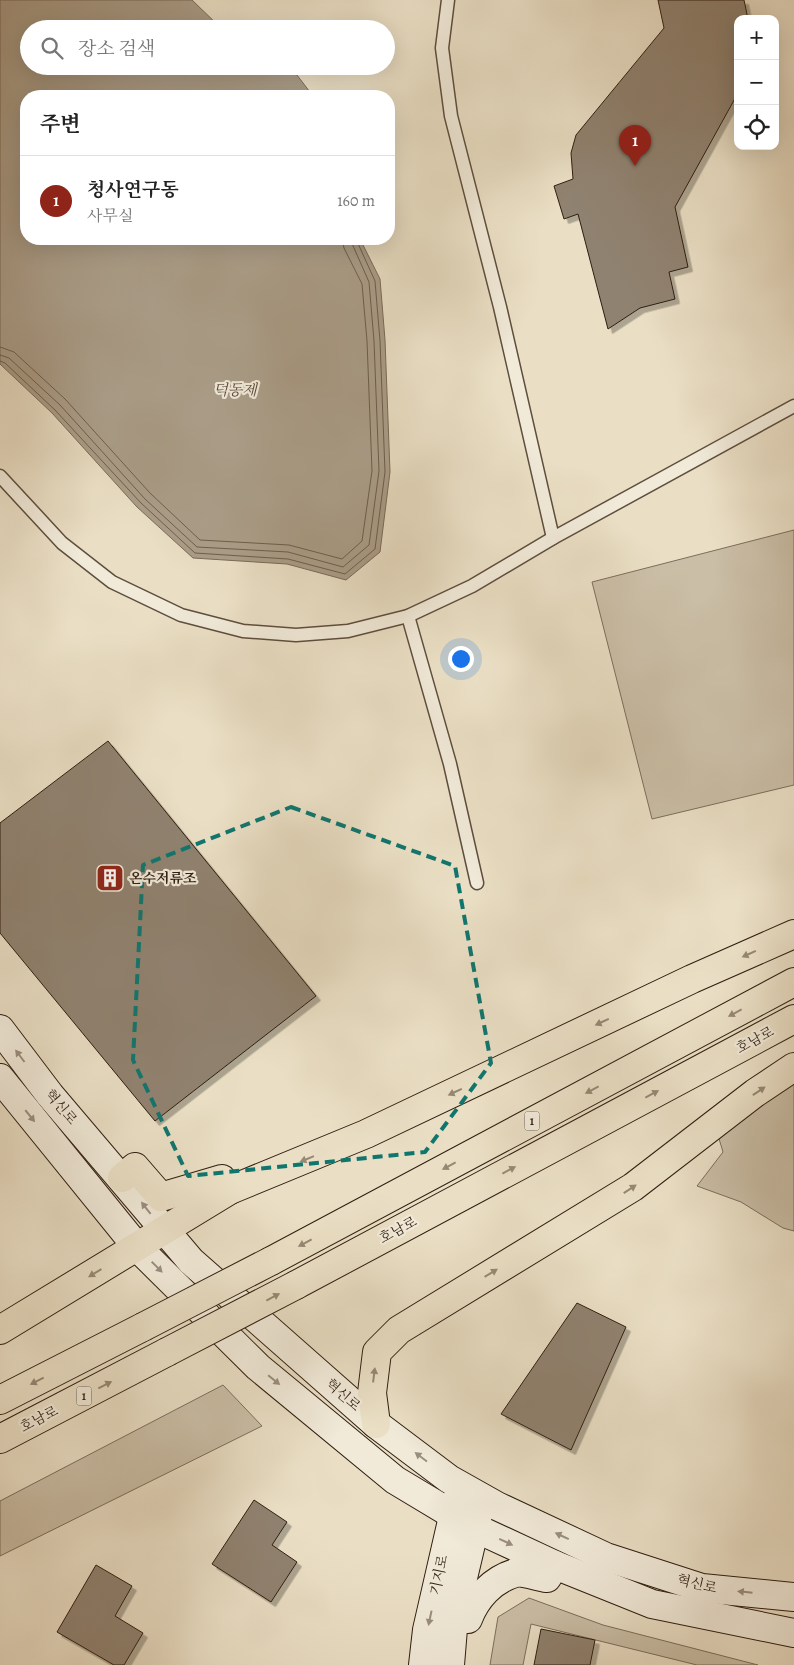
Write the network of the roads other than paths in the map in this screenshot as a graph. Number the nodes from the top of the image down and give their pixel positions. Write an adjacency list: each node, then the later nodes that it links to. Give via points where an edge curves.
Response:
1 (448, 0): 4 (lane, via 442,48 452,116)
2 (794, 406): 4 (lane)
3 (0, 476): 5 (lane, via 62,544 112,582 181,615 243,631 296,635 348,631)
4 (553, 538): 5 (lane, via 472,586)
5 (408, 616): 6 (lane, via 450,764)
6 (477, 883)
7 (794, 934): 14 (highway, one-way to 14, via 366,1134)
8 (794, 982): 18 (highway, 1, one-way to 18, bridge, via 271,1261)
9 (794, 1019): 20 (highway, 호남로 / 1, one-way to 9, bridge)
10 (0, 1029): 13 (main road, 혁신로, one-way to 10, via 50,1095)
11 (794, 1067): 19 (highway, one-way to 11, via 372,1394 377,1352 399,1330 633,1187)
12 (0, 1078): 16 (main road, 혁신로, one-way to 16)
13 (122, 1178): 14 (highway, via 135,1167 161,1197 222,1179); 15 (main road, 혁신로, one-way to 13)
14 (230, 1190): 15 (highway)
15 (162, 1230): 16 (highway); 19 (main road, 혁신로, via 191,1261)
16 (137, 1248): 17 (highway, one-way to 17); 22 (main road, 혁신로, one-way to 22, via 258,1367 395,1480)
17 (0, 1330)
18 (0, 1400)
19 (376, 1424): 21 (main road, 혁신로, one-way to 19)
20 (0, 1439)
21 (471, 1491): 23 (main road, 기지로); 26 (main road, 혁신로, one-way to 21, via 702,1588 676,1580 606,1557)
22 (418, 1493): 23 (main road, 혁신로); 24 (main road, via 437,1530)
23 (464, 1521): 24 (main road, 기지로); 25 (main road, 혁신로, one-way to 25); 27 (main road, 기지로)
24 (441, 1565): 29 (main road, 기지로, one-way to 29)
25 (555, 1565): 27 (main road, via 547,1578 516,1573 486,1589 473,1605 468,1619); 28 (main road, 혁신로, via 652,1604)
26 (794, 1597)
27 (454, 1616): 30 (main road, 기지로)
28 (794, 1633)
29 (423, 1665)
30 (450, 1665)

